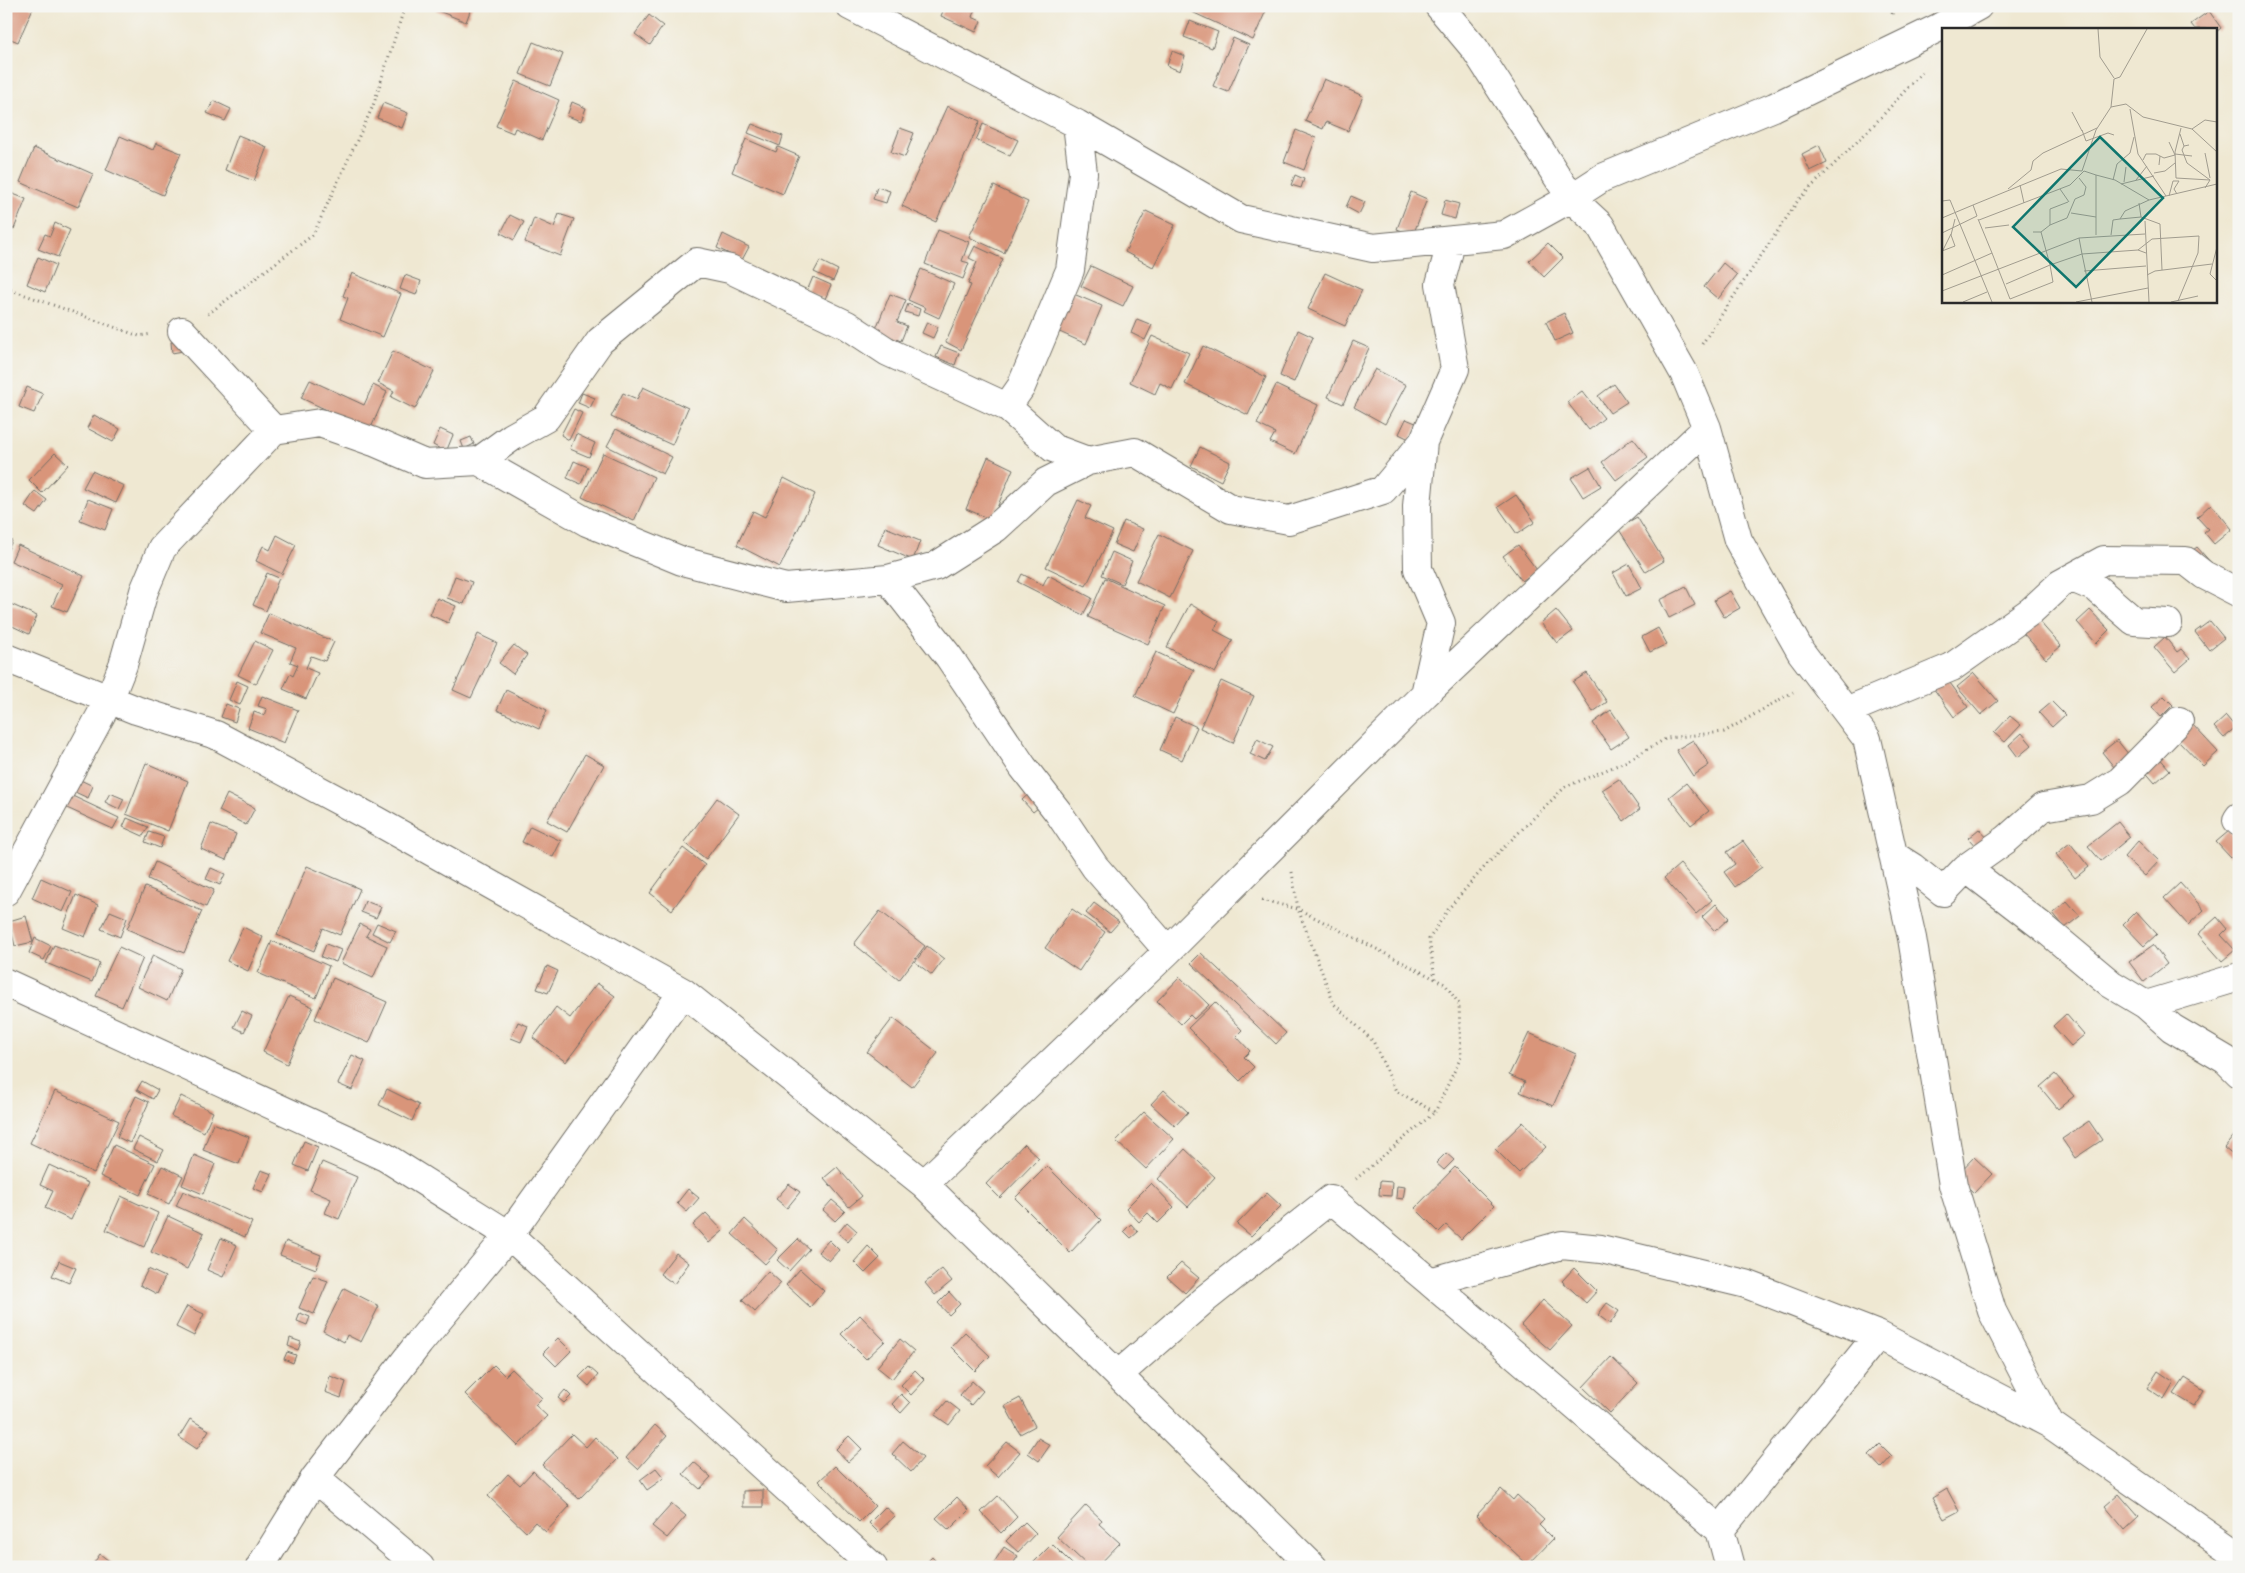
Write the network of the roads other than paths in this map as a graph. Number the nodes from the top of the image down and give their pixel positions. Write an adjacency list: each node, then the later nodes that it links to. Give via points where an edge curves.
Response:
1 (850, 6): 4 (street)
2 (1439, 6): 5 (street, via 1475,49)
3 (1978, 6): 5 (street, via 1774,107 1602,178)
4 (1077, 124): 6 (street, via 1241,219 1372,248); 8 (street, via 1083,172 1070,270 1020,387)
5 (1570, 198): 6 (street, via 1504,235); 9 (street, via 1600,225 1684,373)
6 (1452, 240): 11 (street, via 1440,284 1455,369)
7 (182, 331): 10 (street)
8 (1007, 407): 12 (street); 13 (street, via 888,352 847,325 730,269 697,262 600,341 546,418)
9 (1707, 428): 21 (street); 23 (street, via 1738,540 1801,652)
10 (274, 430): 13 (street, via 320,422 426,464); 22 (street, via 162,548)
11 (1423, 442): 14 (street, via 1384,490 1289,520 1231,509 1135,452); 21 (street, via 1417,506 1418,569 1441,623)
12 (1053, 448): 14 (street); 15 (street)
13 (479, 460): 17 (street, via 587,522 682,561 786,588)
14 (1088, 461): 15 (street)
15 (1046, 482): 17 (street, via 996,528 936,566)
16 (2072, 578): 18 (street, via 2104,560 2186,561 2204,576); 19 (street, via 2096,588 2134,621); 23 (street, via 1952,667)
17 (888, 579): 30 (street, via 949,657 1095,867)
18 (2239, 593)
19 (2168, 623)
20 (6, 658): 22 (street)
21 (1425, 694): 30 (street)
22 (108, 700): 29 (street); 33 (street, via 216,735)
23 (1846, 711): 27 (street, via 1867,739)
24 (2179, 721): 28 (street, via 2120,781 2090,799 2043,807)
25 (2239, 817): 26 (street, via 2236,820)
26 (2239, 822)
27 (1893, 855): 28 (street, via 1943,892); 41 (street, via 1912,938 1953,1185 1992,1311)
28 (1966, 868): 34 (street, via 2111,984)
29 (6, 891)
30 (1168, 951): 36 (street)
31 (2239, 977): 34 (street)
32 (6, 983): 37 (street, via 385,1157)
33 (682, 992): 36 (street); 37 (street)
34 (2146, 1005): 35 (street, via 2172,1028 2226,1060)
35 (2239, 1073)
36 (924, 1184): 40 (street)
37 (509, 1235): 42 (street, via 419,1343); 47 (street)
38 (1430, 1282): 39 (street, via 1562,1245 1601,1250 1746,1284); 40 (street, via 1331,1199 1205,1299); 43 (street)
39 (1878, 1336): 41 (street); 43 (street)
40 (1118, 1375): 48 (street)
41 (2050, 1424): 44 (street)
42 (315, 1478): 45 (street); 46 (street)
43 (1720, 1530): 49 (street)
44 (2239, 1556)
45 (260, 1567)
46 (420, 1567)
47 (873, 1567)
48 (1313, 1567)
49 (1730, 1567)

